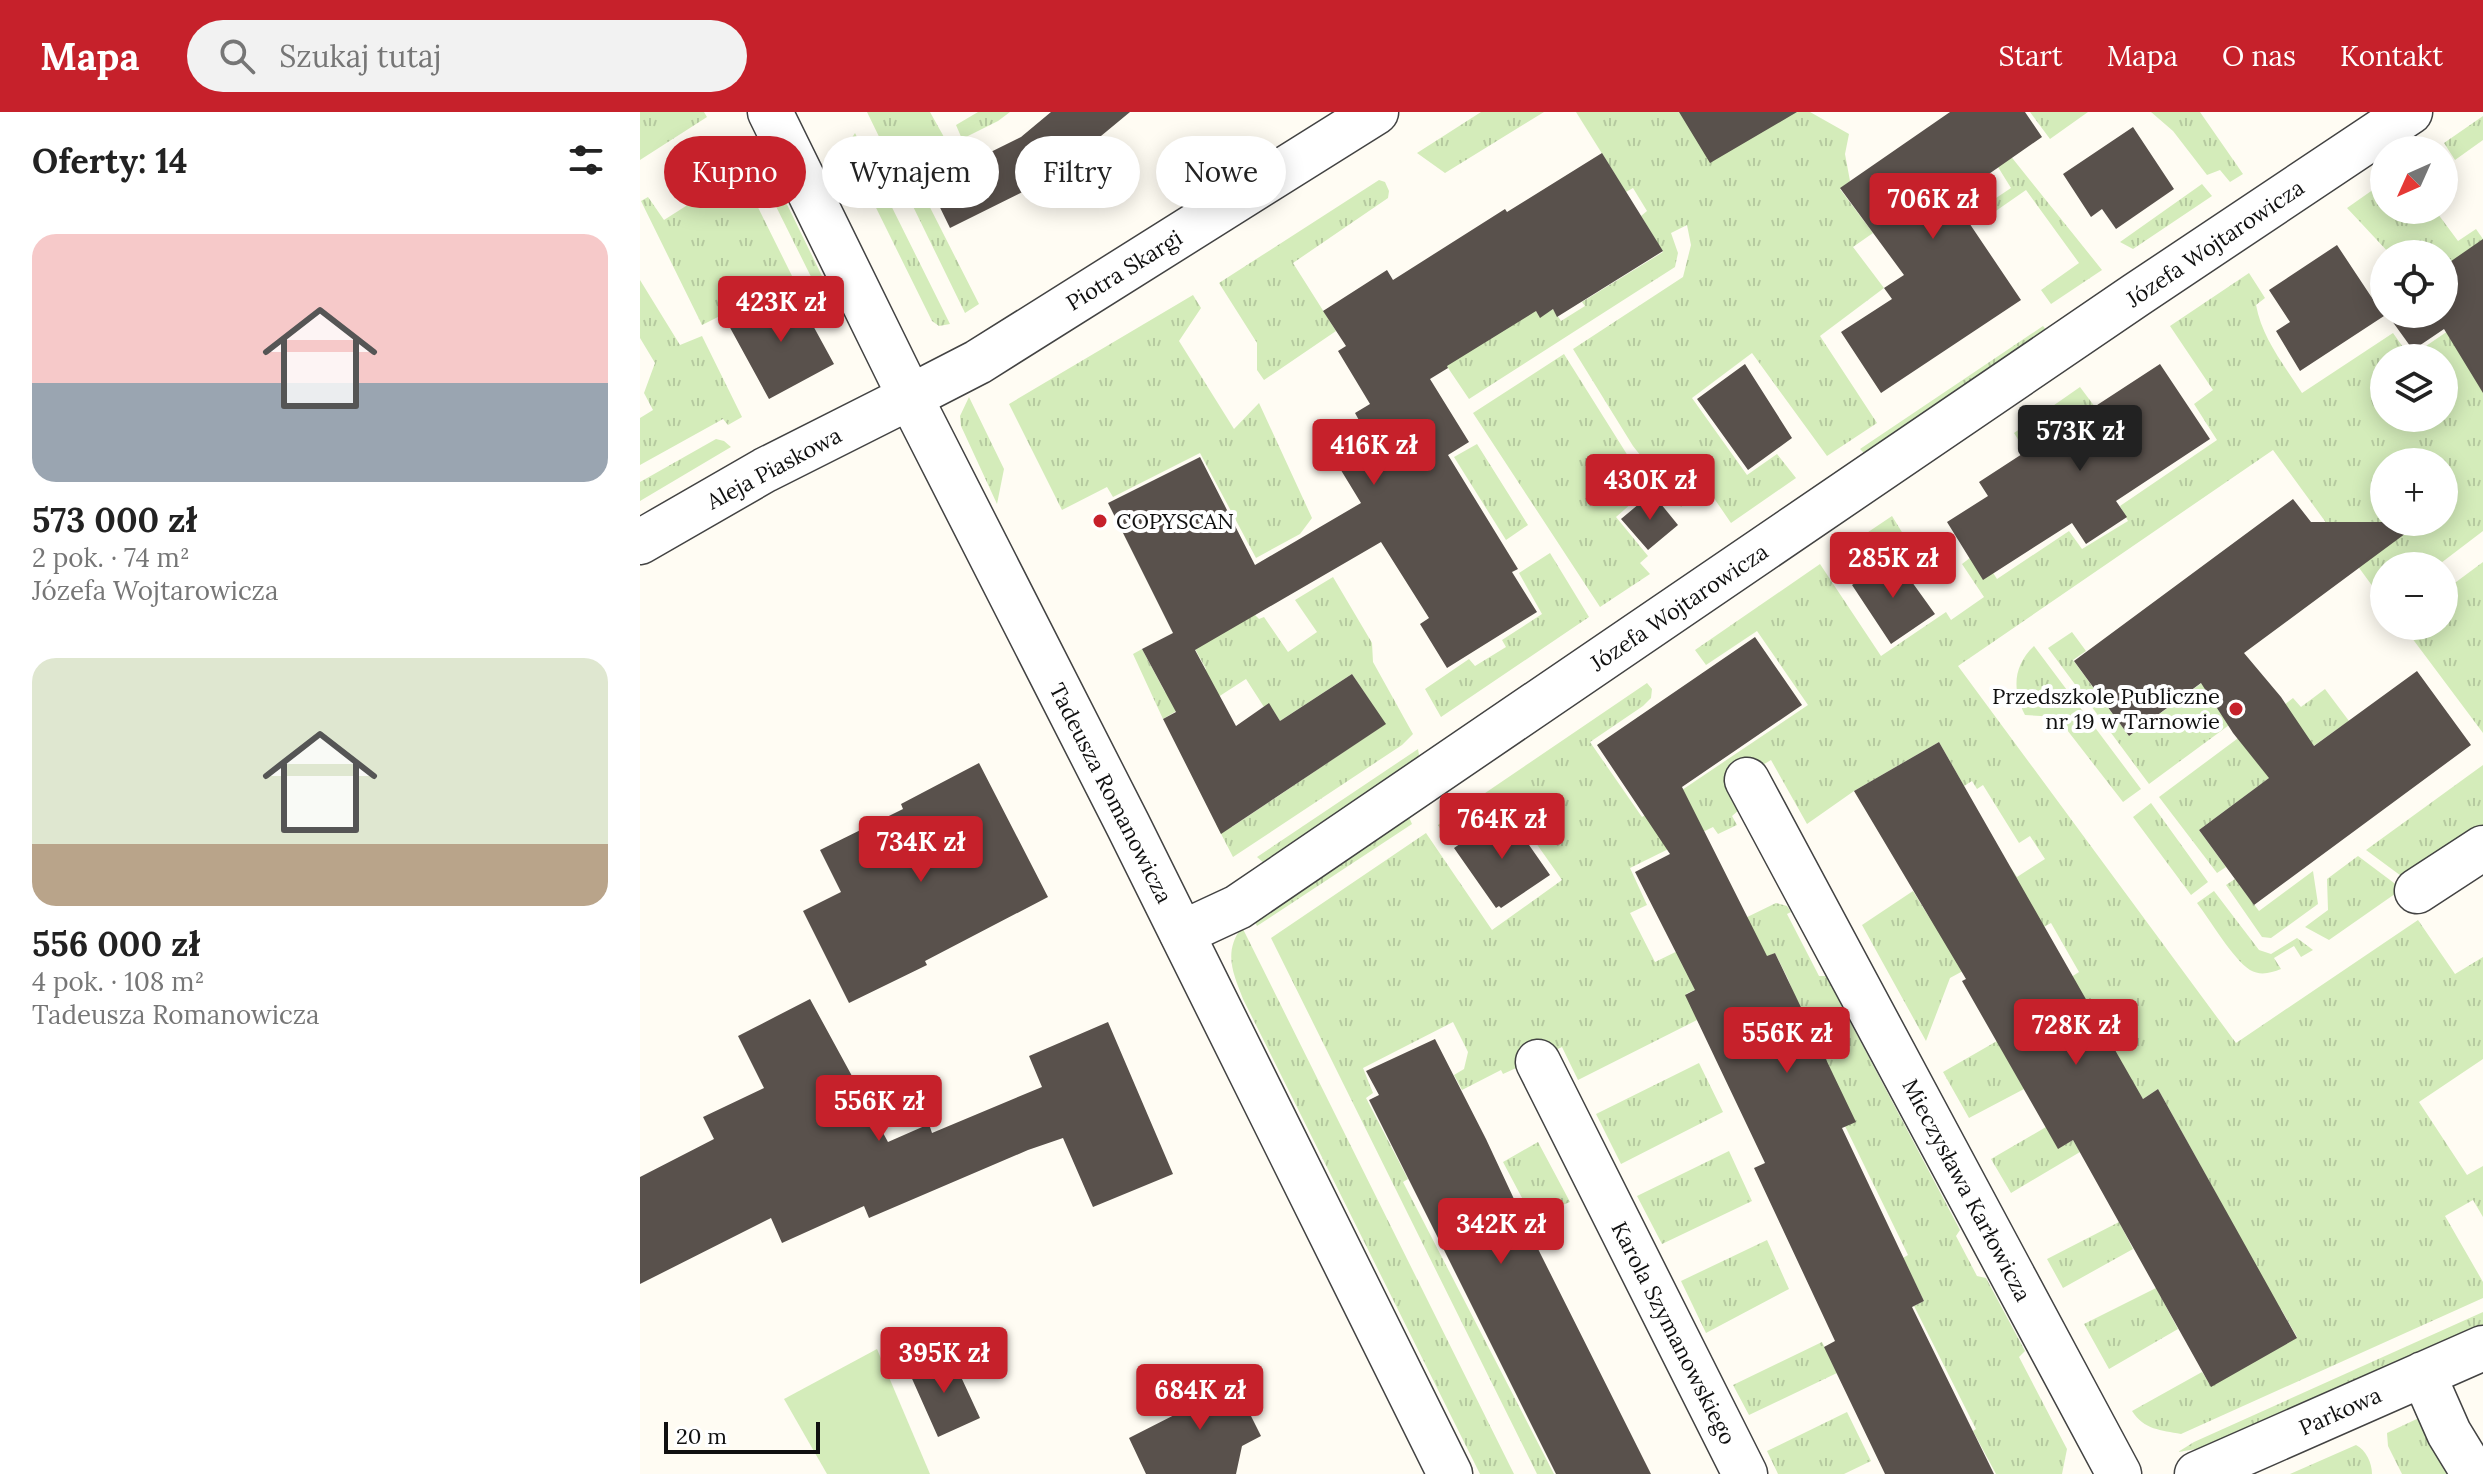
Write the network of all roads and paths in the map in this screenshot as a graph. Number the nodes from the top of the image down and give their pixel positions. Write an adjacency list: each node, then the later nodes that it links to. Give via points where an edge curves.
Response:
1 (770, 112): 4 (street, Tadeusza Romanowicza)
2 (1376, 112): 4 (street, Piotra Skargi, via 978,362)
3 (2410, 112): 9 (street, Józefa Wojtarowicza, via 1238,907)
4 (910, 397): 5 (street, Aleja Piaskowa, via 765,470); 9 (street, Tadeusza Romanowicza)
5 (640, 542)
6 (1747, 780): 15 (street, Mieczysława Karłowicza)
7 (2483, 848): 8 (street)
8 (2417, 891)
9 (1182, 933): 13 (street, Tadeusza Romanowicza)
10 (1538, 1062): 14 (street, Karola Szymanowskiego)
11 (2483, 1348): 12 (street, Parkowa)
12 (2423, 1374): 16 (street, Parkowa); 17 (street)
13 (1450, 1474)
14 (1745, 1474)
15 (2119, 1474)
16 (2197, 1474)
17 (2474, 1474)

